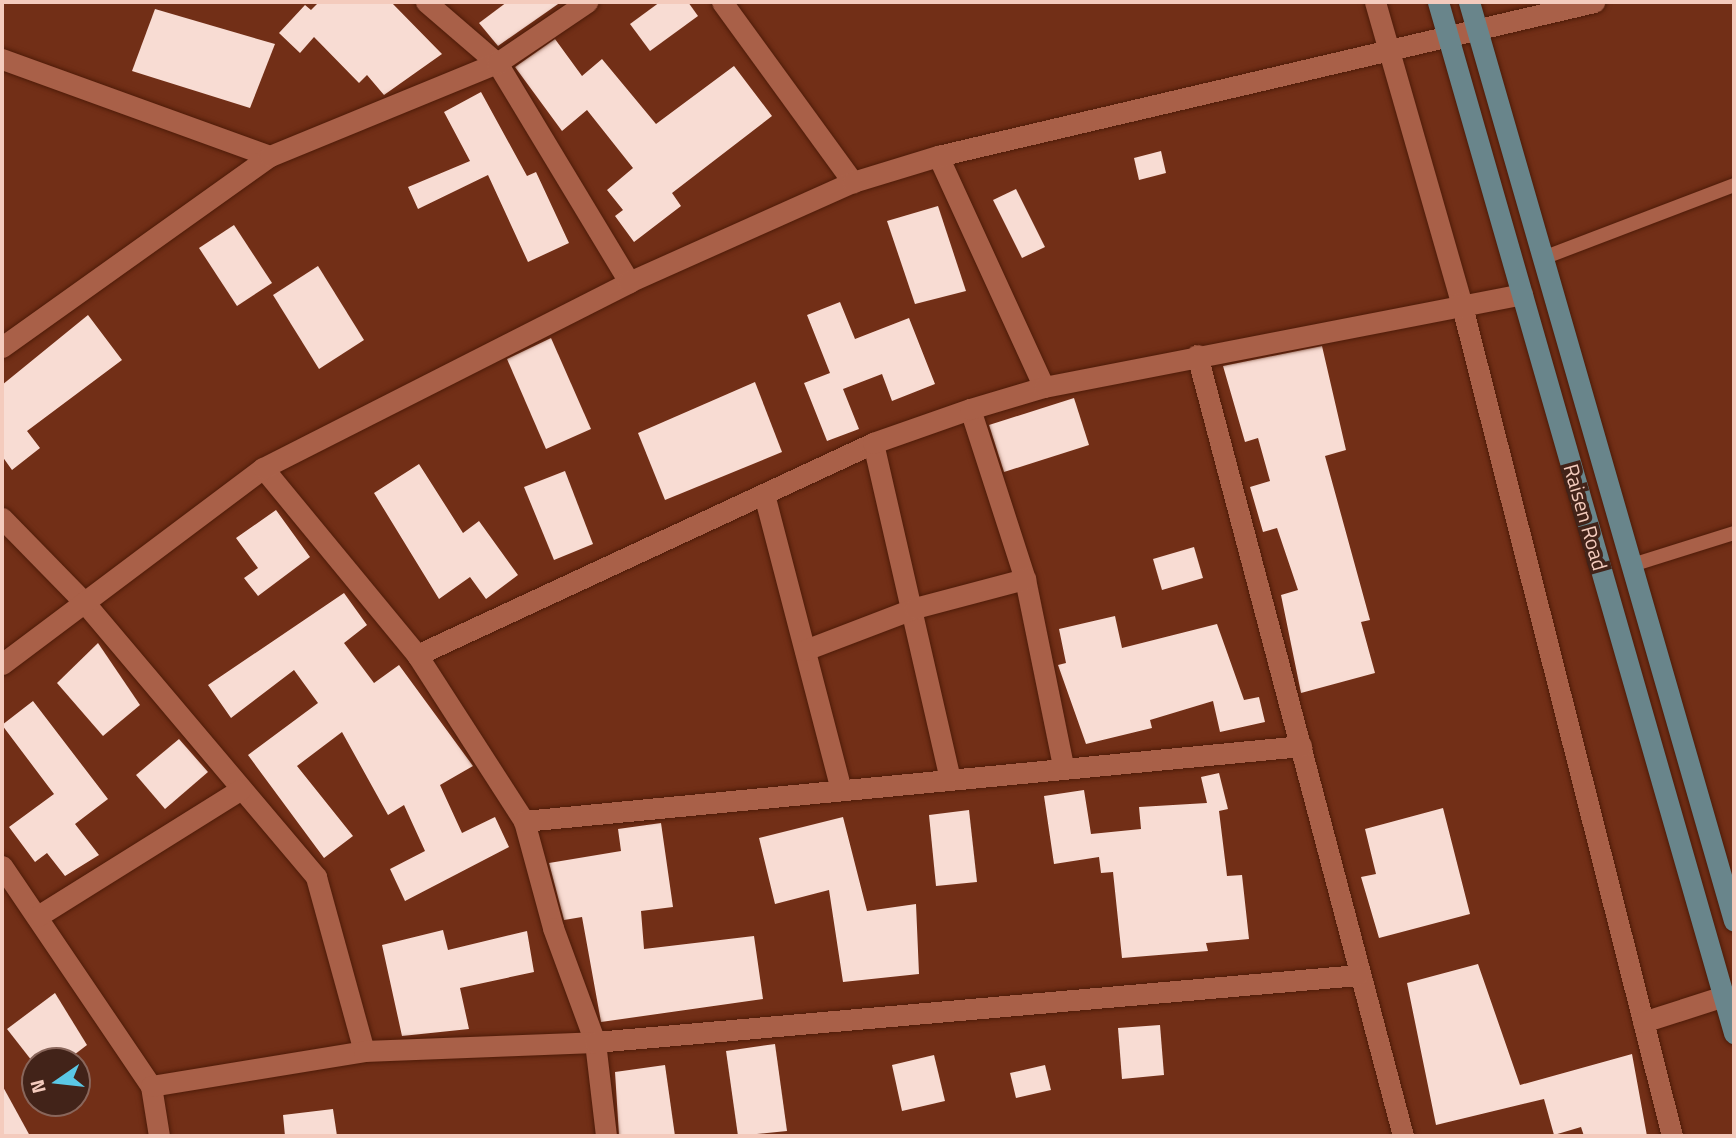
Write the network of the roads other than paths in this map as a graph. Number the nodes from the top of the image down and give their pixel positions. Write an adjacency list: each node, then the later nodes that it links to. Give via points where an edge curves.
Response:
1 (426, 2): 12 (street)
2 (587, 2): 12 (street)
3 (722, 2): 15 (street)
4 (1375, 2): 10 (street)
5 (1438, 2): 9 (main road, Raisen Road)
6 (1469, 2): 8 (main road, Raisen Road)
7 (1594, 2): 8 (street)
8 (1477, 31): 9 (street); 17 (main road, Raisen Road)
9 (1448, 37): 10 (street); 19 (main road, Raisen Road)
10 (1388, 50): 14 (street); 20 (street)
11 (2, 60): 13 (street)
12 (497, 63): 13 (street); 18 (street)
13 (270, 156): 21 (street)
14 (938, 156): 15 (street); 23 (street)
15 (853, 182): 18 (street)
16 (1734, 185): 17 (lane)
17 (1543, 258): 30 (main road, Raisen Road)
18 (629, 282): 26 (street)
19 (1522, 294): 20 (street); 48 (main road, Raisen Road)
20 (1461, 302): 22 (street); 49 (street)
21 (2, 347)
22 (1197, 355): 23 (street); 37 (street)
23 (1044, 387): 24 (street)
24 (970, 408): 25 (street); 31 (street)
25 (873, 443): 27 (street); 33 (street)
26 (263, 467): 32 (street); 35 (street)
27 (765, 498): 34 (street); 35 (street)
28 (2, 519): 32 (street)
29 (1734, 533): 30 (lane)
30 (1632, 565): 44 (main road, Raisen Road)
31 (1025, 579): 33 (street); 38 (street)
32 (84, 602): 36 (street); 40 (street)
33 (915, 608): 34 (street); 39 (street)
34 (805, 650): 41 (street)
35 (417, 655): 42 (street)
36 (2, 664)
37 (1301, 746): 38 (street); 47 (street)
38 (1063, 766): 39 (street)
39 (950, 778): 41 (street)
40 (241, 789): 45 (street); 52 (street, via 316,877)
41 (841, 789): 42 (street)
42 (524, 821): 51 (street, via 553,928)
43 (2, 866): 45 (street)
44 (1731, 894): 46 (main road, Raisen Road)
45 (38, 916): 53 (street)
46 (1734, 921)
47 (1357, 975): 51 (street); 56 (street)
48 (1724, 996): 49 (street); 50 (main road, Raisen Road)
49 (1643, 1022): 57 (street)
50 (1734, 1033)
51 (595, 1042): 52 (street); 55 (street)
52 (364, 1051): 53 (street)
53 (151, 1086): 54 (street)
54 (159, 1136)
55 (606, 1136)
56 (1403, 1136)
57 (1672, 1136)

